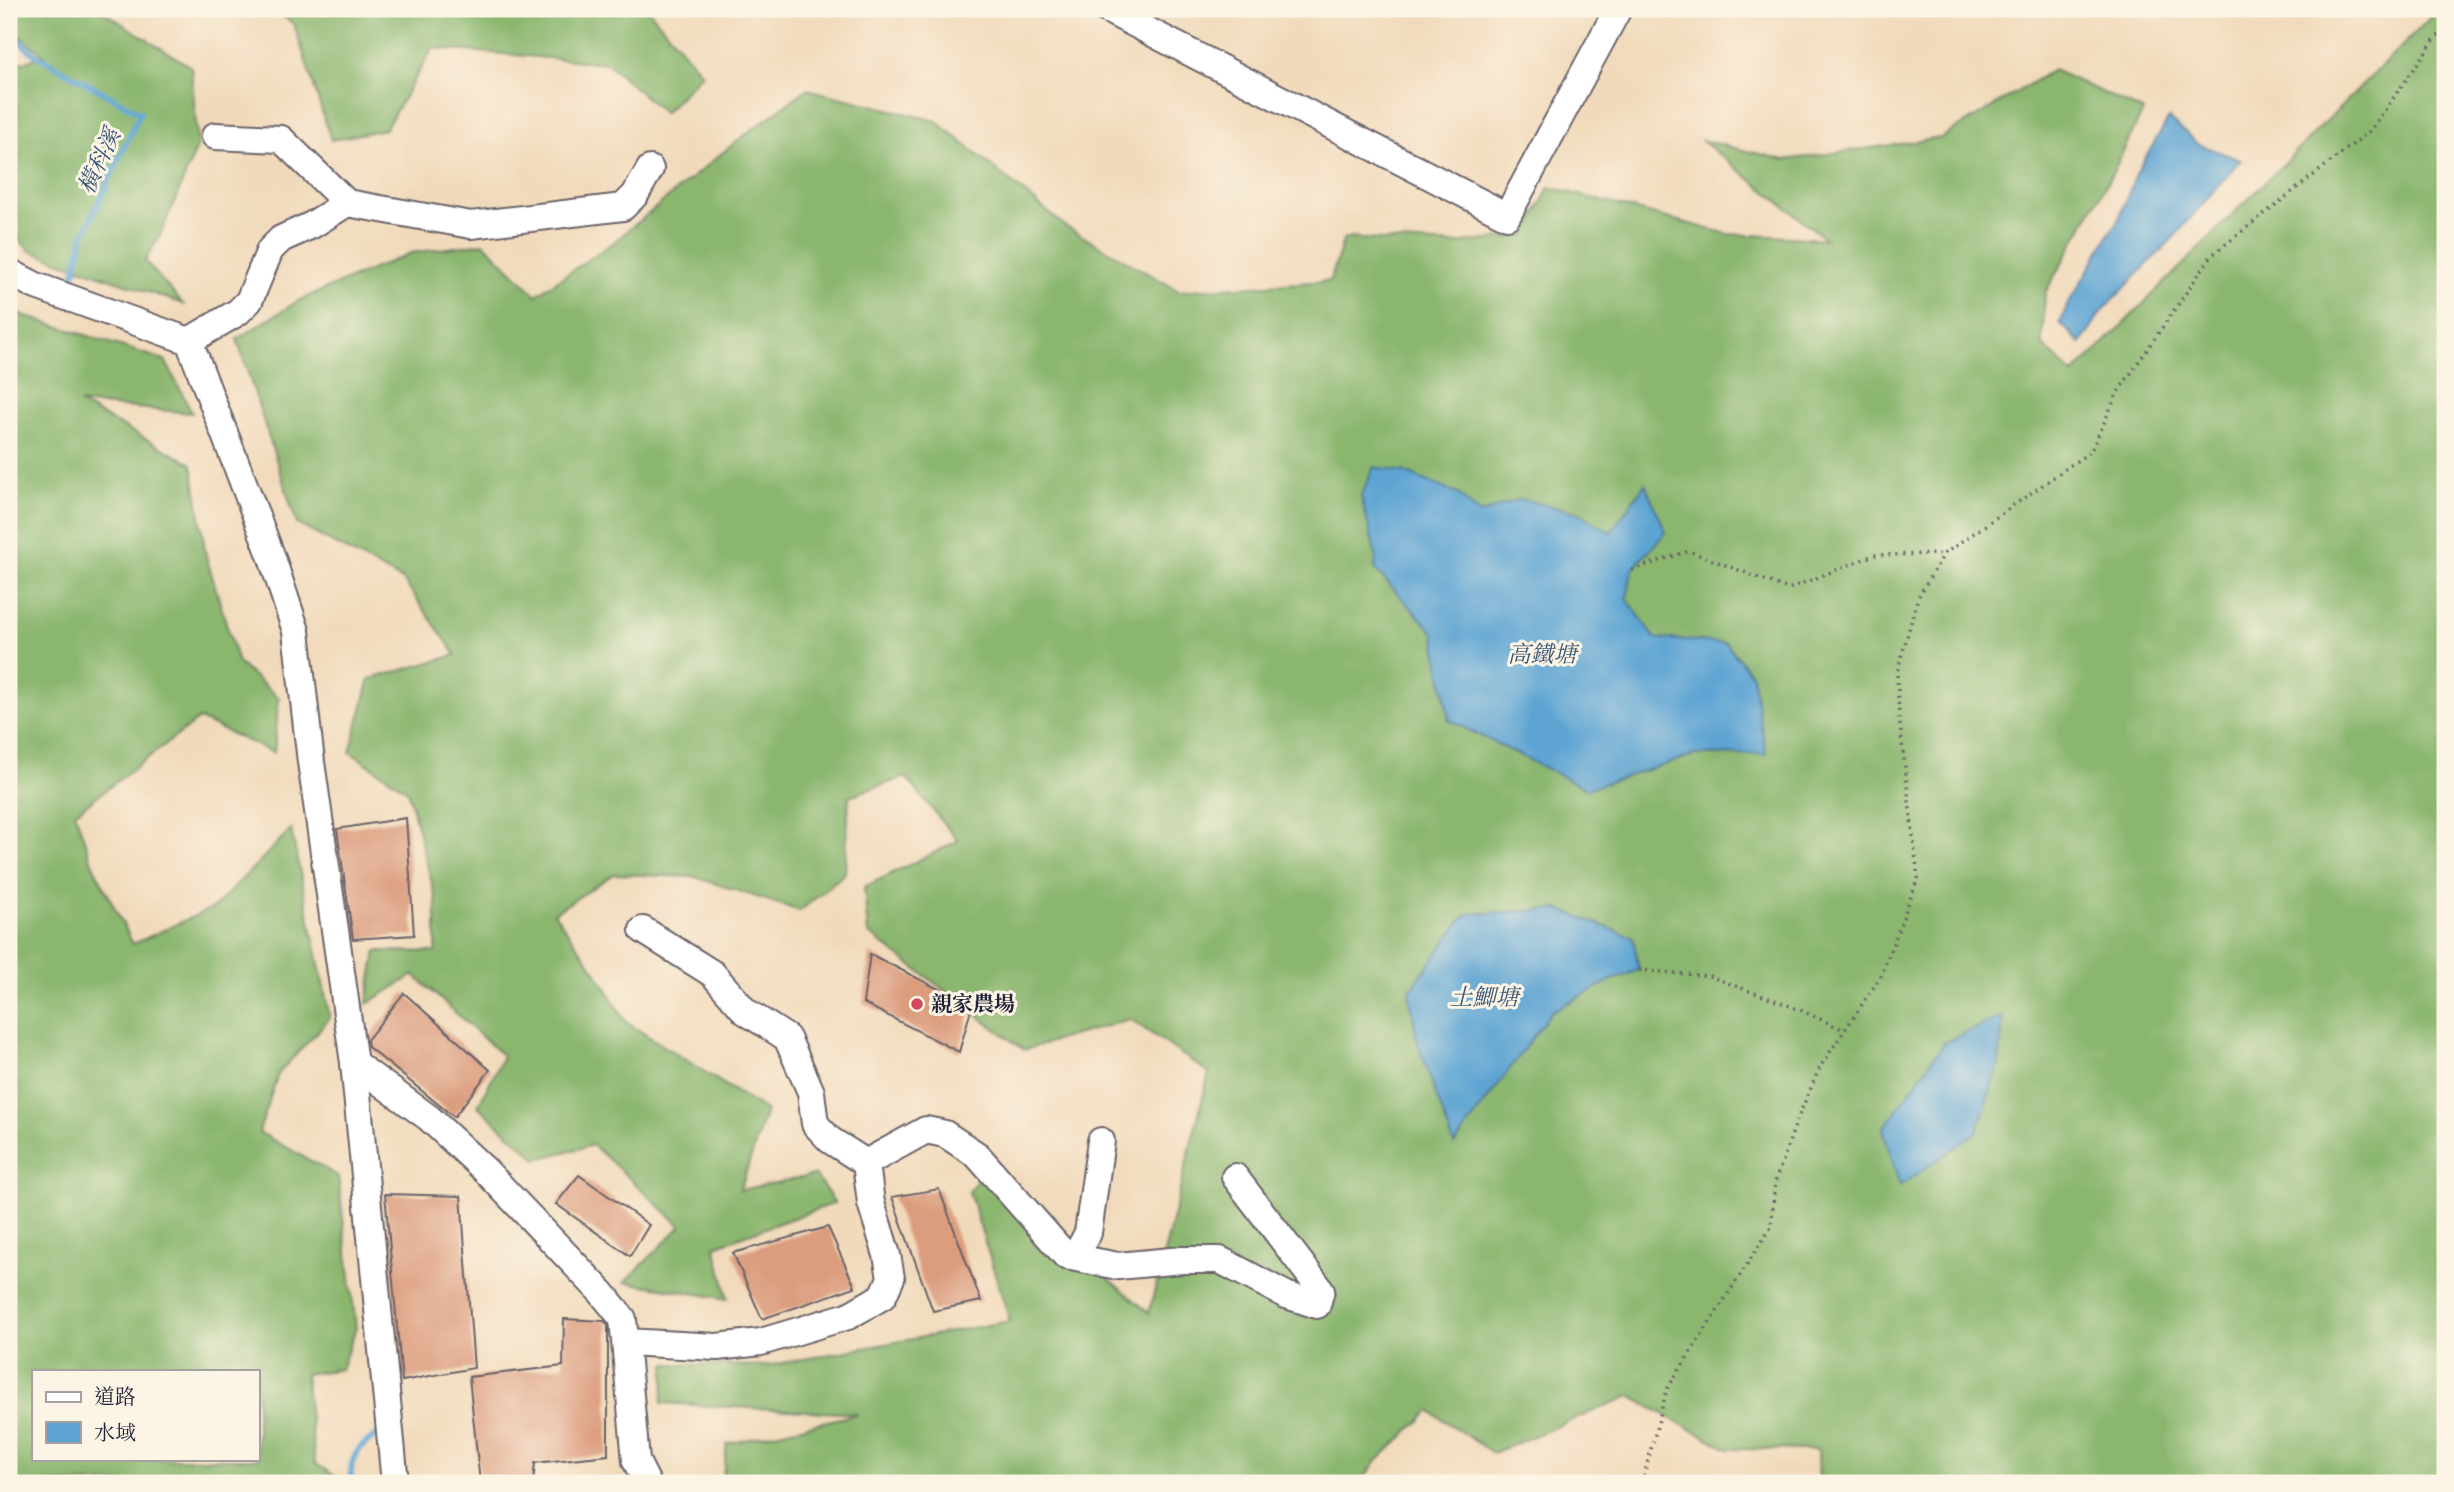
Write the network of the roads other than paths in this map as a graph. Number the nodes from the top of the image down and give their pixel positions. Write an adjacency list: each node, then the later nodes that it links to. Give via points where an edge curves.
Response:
1 (1106, 9): 2 (lane, via 1507,216)
2 (1618, 9)
3 (215, 136): 5 (lane, via 281,139)
4 (650, 169): 5 (lane, via 623,207 503,222 471,225)
5 (347, 203): 7 (lane, via 281,239 270,250 249,301)
6 (9, 272): 7 (lane)
7 (189, 341): 9 (lane, via 296,631)
8 (643, 930): 11 (lane, via 713,974 745,1011 787,1038 811,1091 815,1124 830,1140)
9 (354, 1063): 14 (lane, via 429,1118 486,1171 602,1293 623,1319); 15 (lane)
10 (1101, 1141): 13 (lane, via 1088,1233)
11 (866, 1163): 13 (lane, via 926,1130 945,1134 976,1155 1066,1256); 14 (lane, via 891,1278 883,1296 848,1316 761,1342 717,1347)
12 (1235, 1177): 13 (lane, via 1321,1290 1317,1305 1286,1295 1220,1260 1118,1266)
13 (1075, 1257)
14 (626, 1342): 16 (lane, via 636,1461)
15 (395, 1483)
16 (647, 1483)

